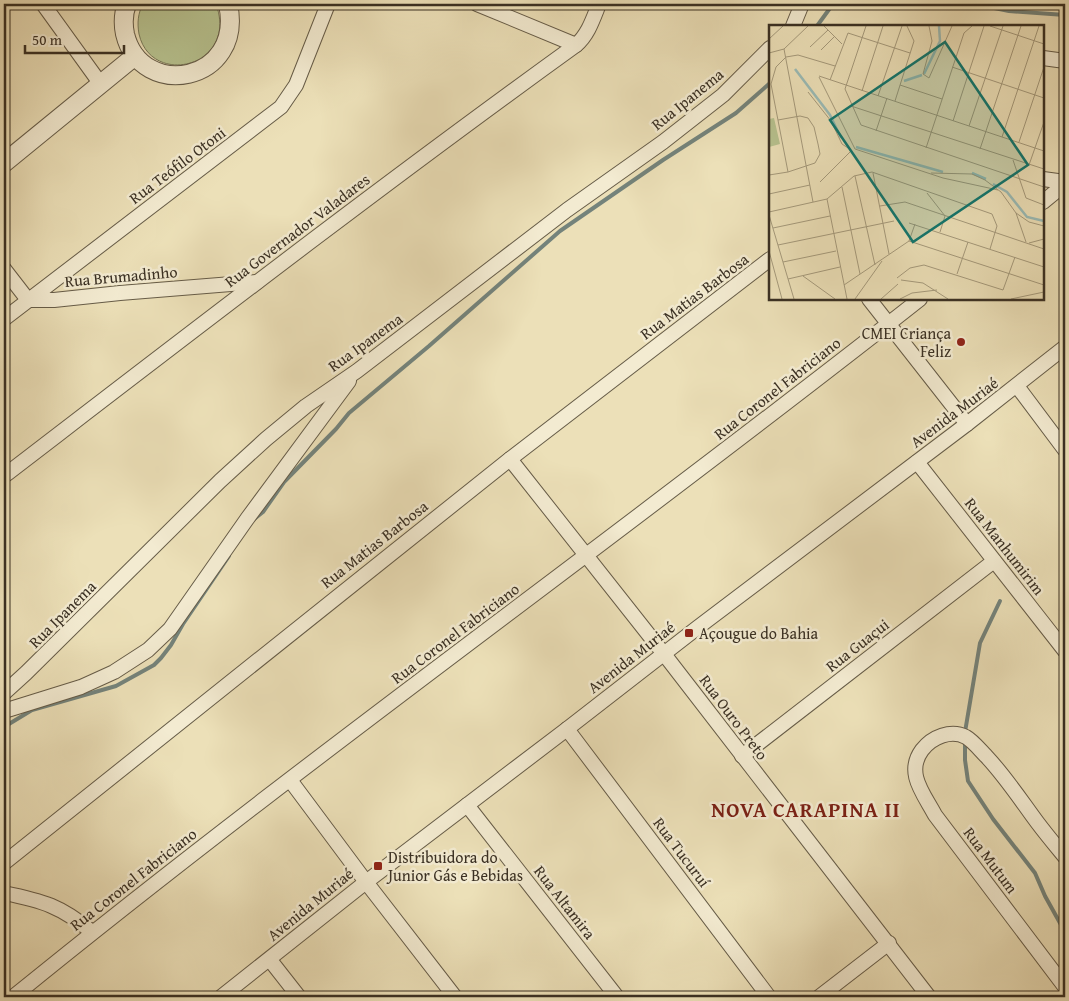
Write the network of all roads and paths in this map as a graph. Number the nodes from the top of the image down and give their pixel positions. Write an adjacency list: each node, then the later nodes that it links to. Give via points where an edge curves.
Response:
1 (43, 4): 14 (street)
2 (127, 4): 11 (street, via 123,26)
3 (228, 4): 11 (street, via 231,16 226,43 219,55 203,68 184,75 170,75 157,72)
4 (328, 4): 22 (street, Rua Teófilo Otoni, via 296,84 281,106)
5 (477, 4): 9 (street)
6 (599, 4): 9 (street, Rua Governador Valadares, via 587,33)
7 (803, 4): 8 (street)
8 (793, 25)
9 (576, 45): 21 (street, Rua Governador Valadares)
10 (769, 49): 28 (street, Rua Ipanema, via 722,95 670,136)
11 (135, 56): 14 (street)
12 (1044, 58): 13 (street)
13 (1065, 61)
14 (100, 83): 15 (street)
15 (4, 163)
16 (1044, 179): 17 (street)
17 (1065, 183): 18 (street)
18 (1044, 201)
19 (769, 260): 32 (street, Rua Matias Barbosa)
20 (4, 269): 22 (street)
21 (257, 282): 22 (street, Rua Brumadinho); 34 (street, Rua Governador Valadares)
22 (28, 300): 25 (street, Rua Teófilo Otoni)
23 (870, 300): 26 (street)
24 (919, 300): 26 (street, Rua Coronel Fabriciano)
25 (4, 319)
26 (889, 324): 30 (street); 35 (street, Rua Coronel Fabriciano)
27 (1065, 347): 29 (street, Avenida Muriaé)
28 (357, 370): 39 (street, Rua Ipanema, via 306,406 220,481); 40 (street, via 170,629 148,650 114,672 81,687)
29 (1017, 386): 30 (street, Avenida Muriaé); 31 (street)
30 (967, 424): 33 (street, Avenida Muriaé)
31 (1065, 450)
32 (510, 459): 35 (street, Rua Ouro Preto); 46 (street, Rua Matias Barbosa)
33 (917, 462): 36 (street, Rua Manhumirim); 38 (street, Avenida Muriaé)
34 (4, 476)
35 (587, 556): 38 (street, Rua Ouro Preto); 43 (street, Rua Coronel Fabriciano)
36 (994, 561): 37 (street, Rua Manhumirim); 42 (street, Rua Guaçui)
37 (1065, 652)
38 (664, 654): 41 (street, Avenida Muriaé); 42 (street, Rua Ouro Preto)
39 (4, 693)
40 (4, 711)
41 (567, 729): 44 (street, Avenida Muriaé); 58 (street, Rua Tucuruí)
42 (742, 756): 50 (street, Rua Ouro Preto)
43 (290, 780): 47 (street); 49 (street, Rua Coronel Fabriciano)
44 (467, 805): 47 (street, Avenida Muriaé); 57 (street, Rua Altamira)
45 (1065, 857): 52 (street, Rua Mutum, via 998,768 974,743 952,734 937,737 925,746 917,757 914,772 935,815)
46 (4, 862)
47 (366, 882): 51 (street, Avenida Muriaé); 56 (street)
48 (4, 893): 49 (street, via 30,898 62,910)
49 (92, 932): 53 (street, Rua Coronel Fabriciano)
50 (889, 943): 59 (street); 60 (street, Rua Ouro Preto)
51 (270, 960): 54 (street, Avenida Muriaé); 55 (street)
52 (1065, 987)
53 (12, 997)
54 (221, 997)
55 (299, 997)
56 (455, 997)
57 (618, 997)
58 (769, 997)
59 (819, 997)
60 (929, 997)

